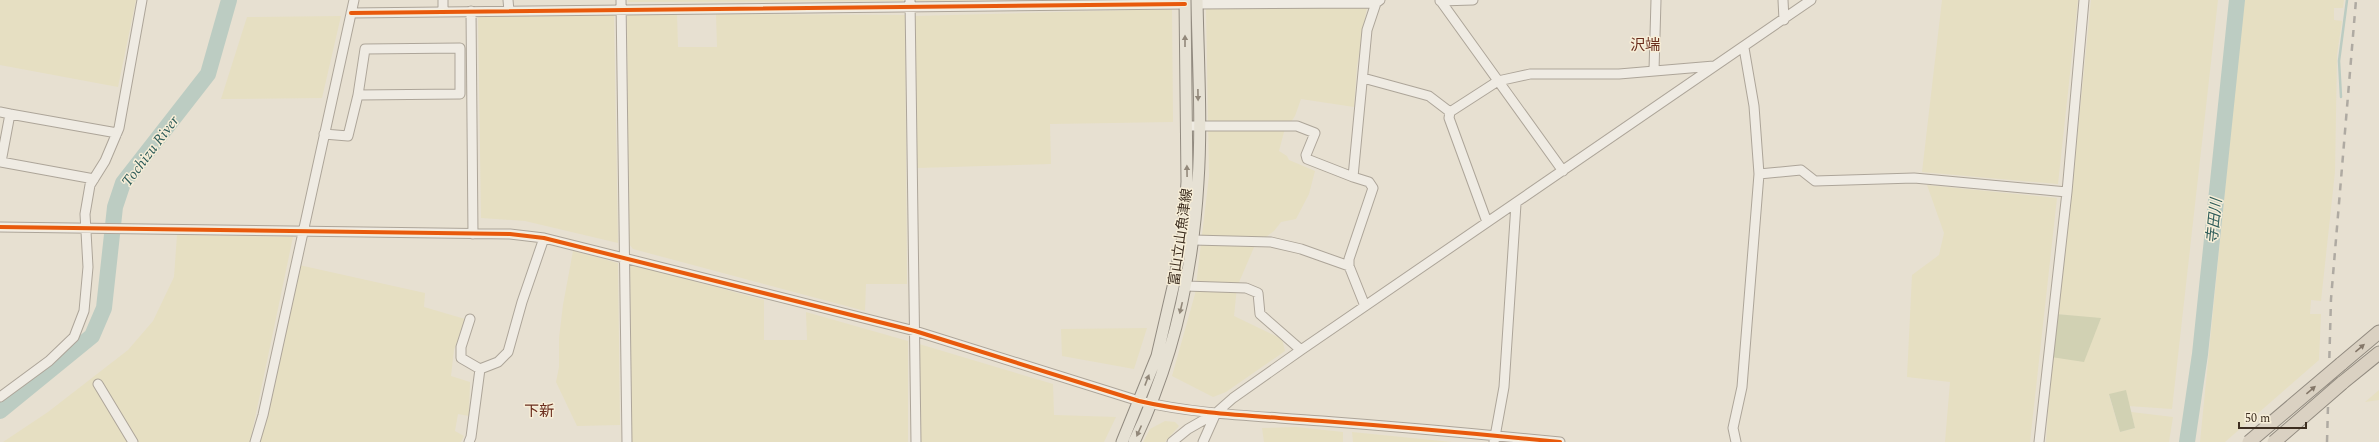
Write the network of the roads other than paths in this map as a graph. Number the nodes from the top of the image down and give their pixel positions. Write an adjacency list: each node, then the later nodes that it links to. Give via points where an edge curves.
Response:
1 (142, 0): 37 (street)
2 (354, 0): 24 (street)
3 (443, 0): 21 (street)
4 (508, 0): 23 (street)
5 (565, 0): 19 (street)
6 (621, 0): 20 (street)
7 (1440, 0): 8 (street); 30 (street)
8 (1473, 0)
9 (1656, 0): 28 (street)
10 (1783, 0): 25 (street)
11 (1811, 0): 25 (street)
12 (2084, 0): 44 (street)
13 (1302, 1): 14 (street); 17 (street)
14 (1378, 1): 29 (street, via 1367,30)
15 (1082, 2): 16 (street); 18 (street)
16 (1185, 2): 35 (main road, 富山立山魚津線, one-way to 16)
17 (1197, 2): 36 (main road, 富山立山魚津線, one-way to 36)
18 (910, 4): 20 (street); 58 (street)
19 (565, 10): 20 (street); 23 (street)
20 (621, 10): 53 (street)
21 (443, 11): 22 (street); 24 (street)
22 (471, 11): 23 (street); 50 (street)
23 (509, 11)
24 (351, 13): 38 (street)
25 (1784, 20): 26 (street)
26 (1744, 48): 27 (street); 41 (street, via 1754,106)
27 (1714, 66): 28 (street); 40 (street)
28 (1654, 70): 30 (street, via 1619,74 1530,74)
29 (1363, 78): 33 (street, via 1429,96); 42 (street)
30 (1498, 81): 33 (street); 40 (street)
31 (358, 95): 31 (street, via 460,94 460,48 365,49); 38 (street, via 348,136)
32 (0, 112): 34 (street)
33 (1450, 112): 46 (street, via 1449,118)
34 (10, 114): 37 (street); 39 (street)
35 (1186, 126): 36 (street); 65 (main road, 富山立山魚津線, one-way to 35, via 1158,349 1183,236 1187,182)
36 (1198, 127): 42 (street, via 1297,126 1315,133 1306,155 1307,159); 52 (main road, 富山立山魚津線, via 1199,181)
37 (117, 133): 43 (street, via 106,161)
38 (324, 134): 49 (street)
39 (0, 163): 43 (street)
40 (1563, 171): 45 (street)
41 (1759, 174): 44 (street, via 1801,170 1815,180 1914,178); 79 (street, via 1742,387 1733,428)
42 (1353, 177): 54 (street, via 1369,182 1373,188 1349,259)
43 (94, 179): 48 (street, via 90,185 85,214)
44 (2067, 192): 80 (street)
45 (1516, 204): 46 (street); 68 (street, via 1504,388)
46 (1487, 222): 56 (street)
47 (0, 227): 48 (street)
48 (89, 227): 49 (street); 64 (street, via 84,311 74,337 49,361)
49 (302, 231): 50 (street); 70 (street)
50 (473, 234): 51 (street)
51 (544, 238): 53 (street); 62 (street, via 508,352 498,362)
52 (1193, 240): 54 (street, via 1271,242 1301,249); 55 (main road, 富山立山魚津線)
53 (626, 257): 58 (street); 72 (street)
54 (1349, 266): 56 (street)
55 (1185, 286): 60 (street, via 1246,288 1258,293 1260,314); 66 (main road, 富山立山魚津線, one-way to 66, via 1169,350)
56 (1365, 306): 60 (street)
57 (470, 319): 62 (street, via 461,347 461,358)
58 (915, 331): 65 (street); 73 (street)
59 (2379, 332): 81 (highway, one-way to 59, bridge)
60 (1301, 350): 67 (street)
61 (2379, 352): 82 (highway, bridge)
62 (480, 369): 71 (street)
63 (98, 384): 69 (street)
64 (0, 397)
65 (1139, 401): 66 (street); 74 (main road, 富山立山魚津線)
66 (1150, 404): 67 (street); 75 (main road, 富山立山魚津線, one-way to 75)
67 (1216, 413): 68 (street); 76 (street, via 1188,429); 77 (street)
68 (1494, 439): 78 (street)
69 (133, 442)
70 (255, 442)
71 (469, 442)
72 (627, 442)
73 (916, 442)
74 (1122, 442)
75 (1134, 442)
76 (1172, 442)
77 (1203, 442)
78 (1560, 442)
79 (1736, 442)
80 (2039, 442)
81 (2249, 442)
82 (2274, 442)

